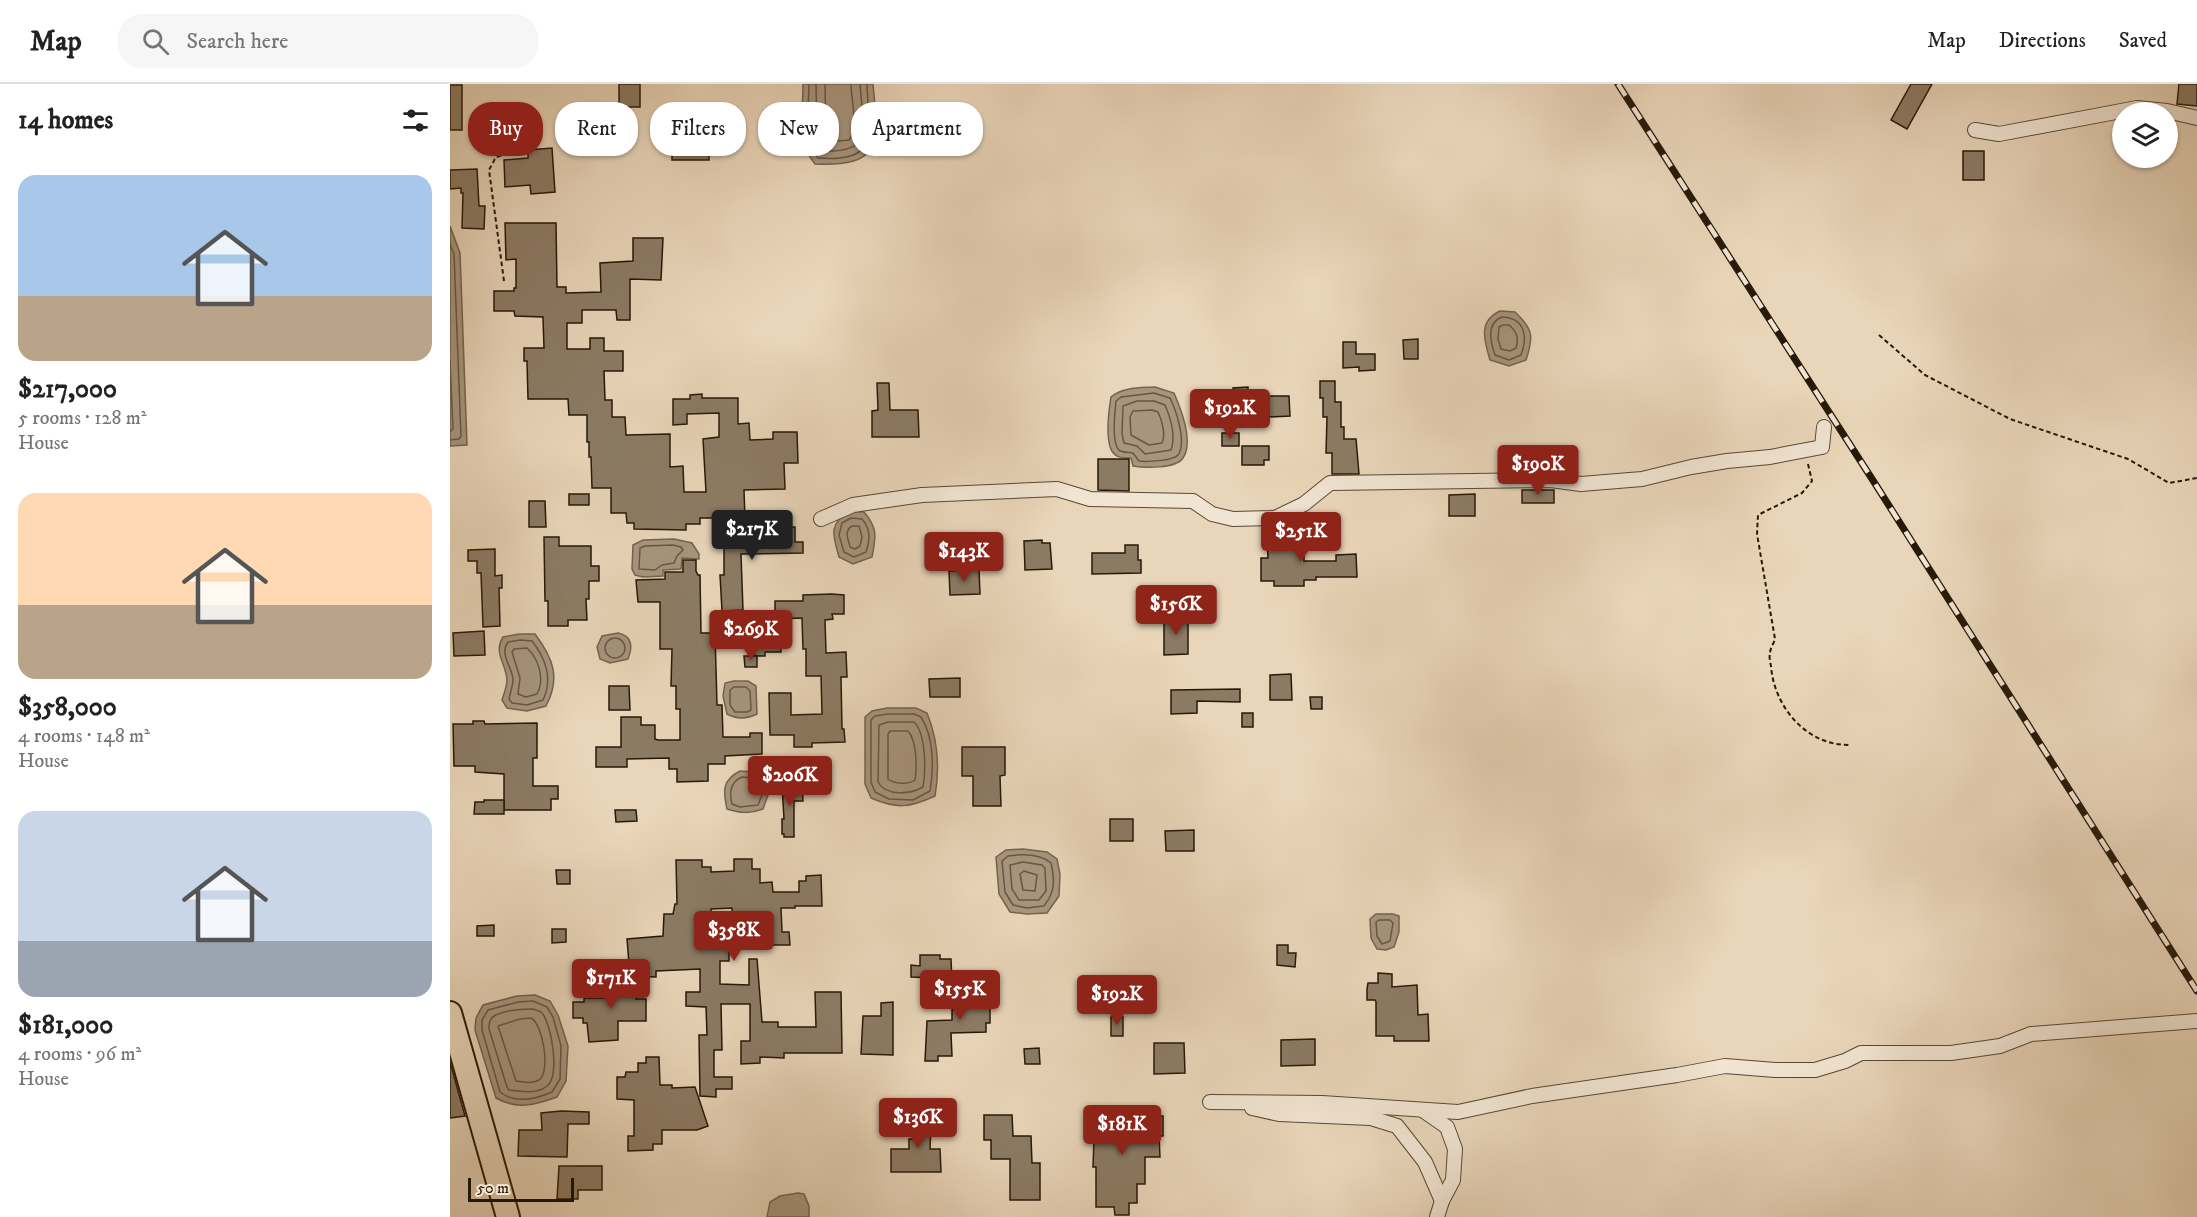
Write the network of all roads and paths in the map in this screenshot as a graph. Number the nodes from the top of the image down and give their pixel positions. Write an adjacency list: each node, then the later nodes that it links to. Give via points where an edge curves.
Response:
1 (2197, 118): 2 (street, via 2137,108 1999,134)
2 (1975, 130)
3 (500, 156): 4 (path, via 489,170)
4 (504, 281)
5 (1879, 335): 8 (path, via 1924,375 2010,419 2128,459 2169,483)
6 (1824, 428): 7 (street, via 1822,447)
7 (1804, 450): 9 (street, via 1642,478 1581,484 1551,480 1330,483 1304,504 1275,518 1233,519 1212,514 1193,501 1090,500 1057,489 922,495 852,505); 10 (path, via 1812,481 1802,493 1758,515 1757,534 1775,639 1770,652 1772,681 1782,704 1799,726 1838,745)
8 (2197, 478)
9 (820, 519)
10 (1850, 745)
11 (450, 1013): 17 (highway)
12 (2197, 1021): 15 (street, via 2031,1034 2000,1046 1952,1053 1861,1053 1815,1070 1725,1066 1532,1096 1458,1112)
13 (1210, 1102): 14 (street)
14 (1230, 1102): 15 (street, via 1322,1103); 16 (street, via 1279,1114 1371,1118 1397,1126 1425,1162)
15 (1424, 1111): 16 (street, via 1447,1127 1455,1149 1453,1180)
16 (1442, 1201): 18 (street)
17 (508, 1217)
18 (1437, 1217)

